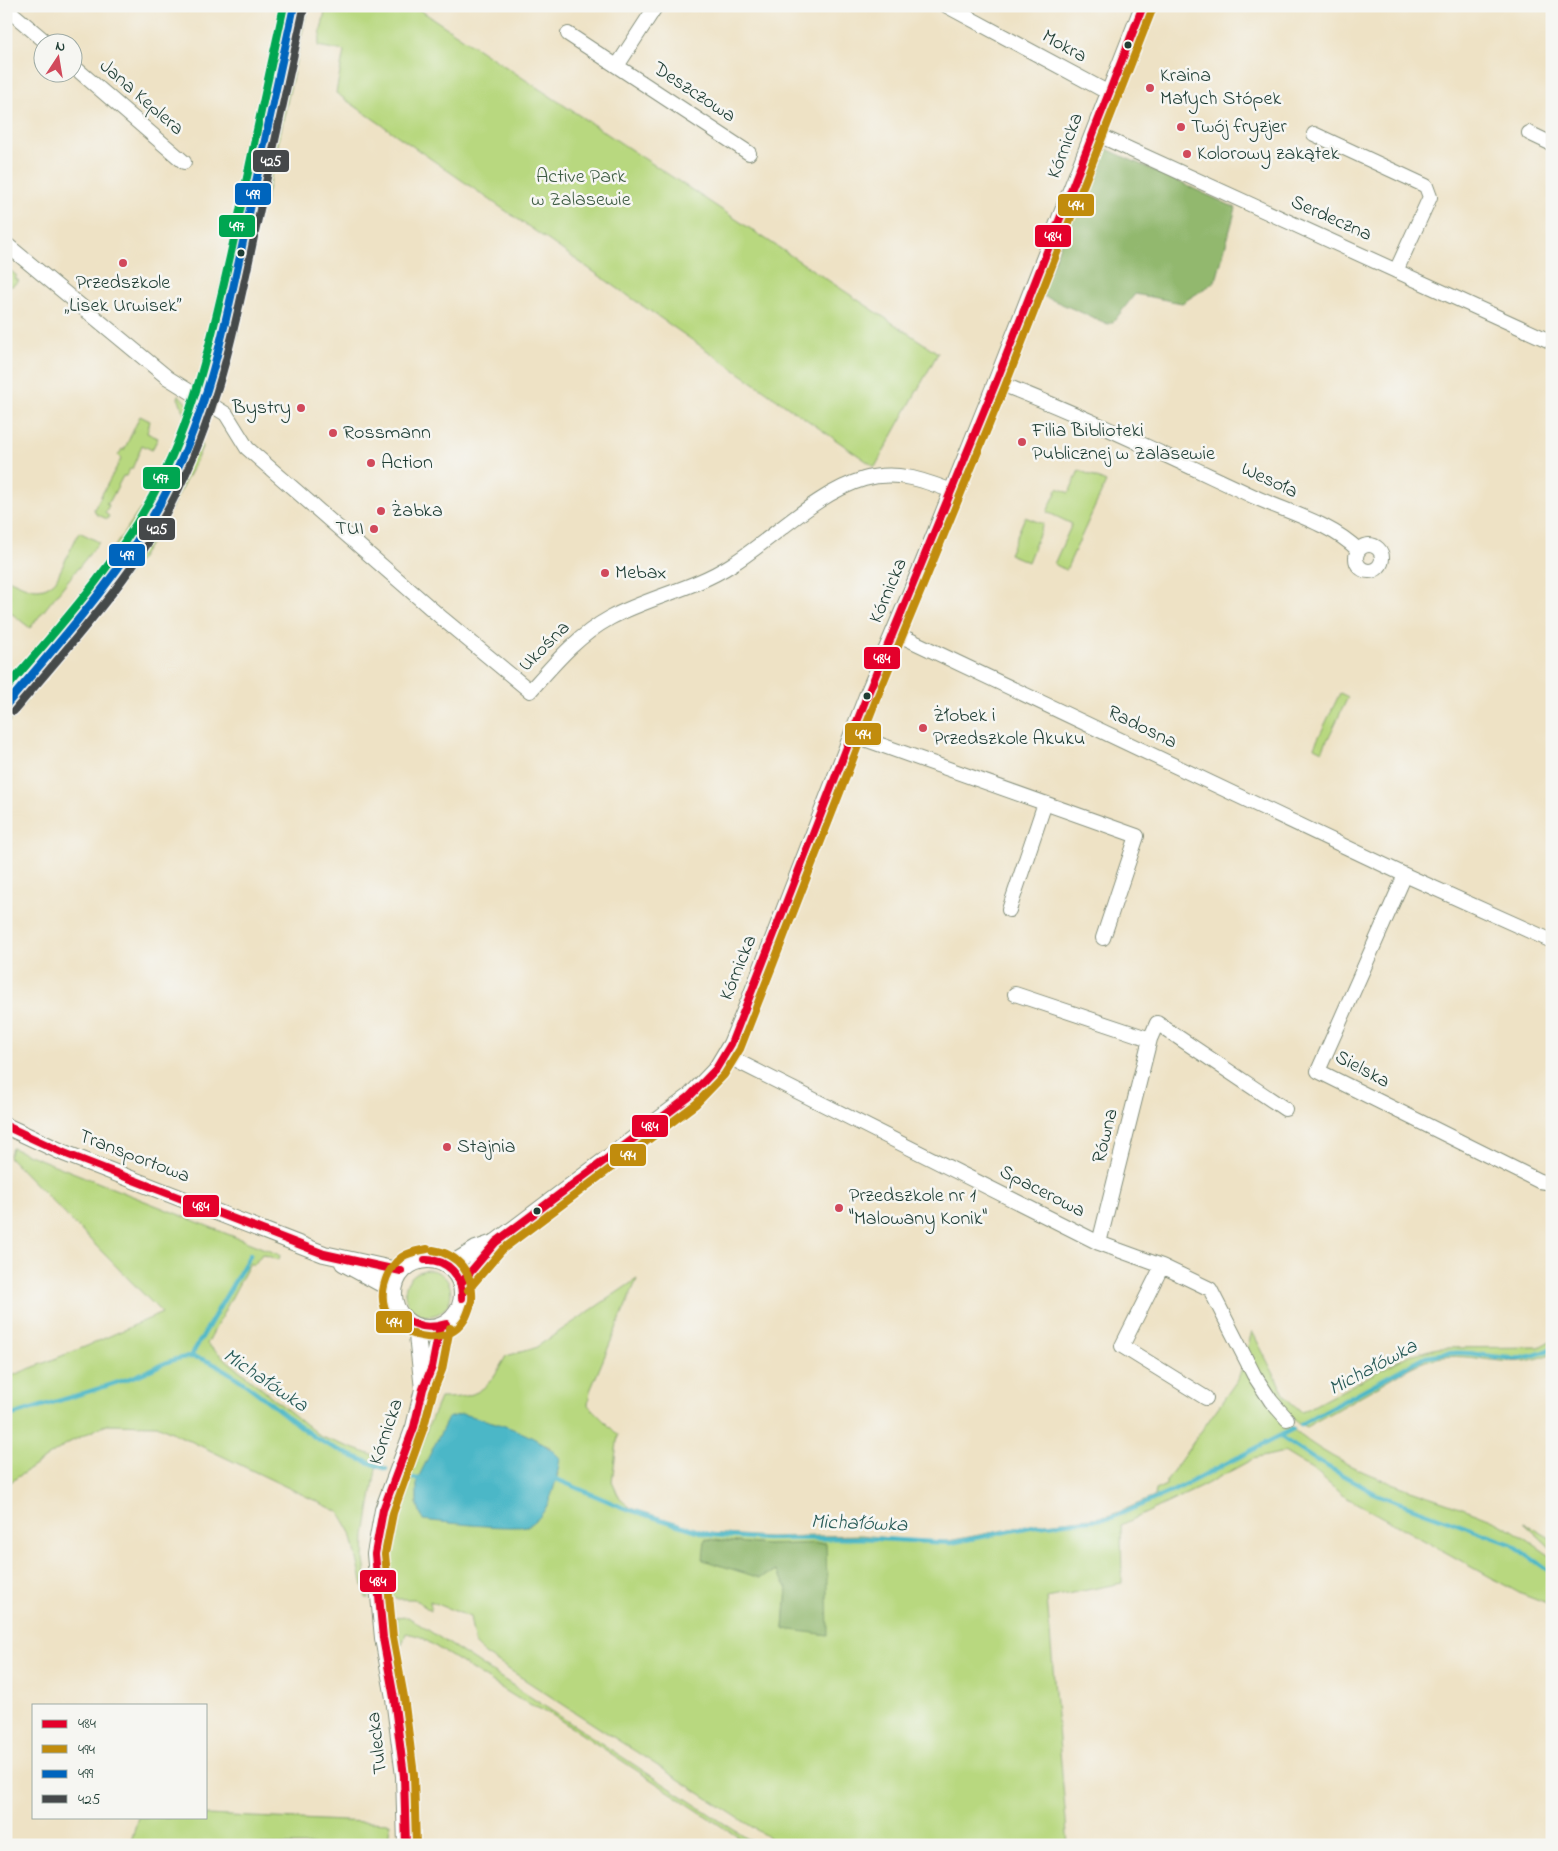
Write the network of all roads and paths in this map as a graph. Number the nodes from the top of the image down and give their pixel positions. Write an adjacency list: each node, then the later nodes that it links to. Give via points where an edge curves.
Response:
1 (294, 6): 21 (street, via 222,340)
2 (656, 6): 8 (street)
3 (947, 6): 10 (street, Mokra)
4 (1143, 6): 10 (street, Kórnicka)
5 (6, 8): 6 (street)
6 (34, 32)
7 (568, 34): 8 (street, Deszczowa)
8 (617, 66): 15 (street, Deszczowa)
9 (82, 74): 16 (street, Jana Keplera)
10 (1109, 93): 11 (street, Kórnicka)
11 (1094, 133): 18 (street, Serdeczna); 20 (street, Kórnicka)
12 (1529, 133): 14 (street)
13 (1314, 134): 18 (street, via 1426,186 1430,197)
14 (1552, 144)
15 (749, 153)
16 (184, 162)
17 (6, 244): 21 (street, via 138,354)
18 (1396, 271): 19 (street, Serdeczna)
19 (1552, 342)
20 (996, 382): 22 (street, Kórnicka); 23 (street, Wesoła, via 1061,407 1331,530)
21 (204, 402): 22 (street, Ukośna, via 226,414 247,448 530,691 558,659 595,627 729,567 842,488 865,479 895,475 923,480); 25 (street, via 178,467 149,522 112,576)
22 (952, 491): 24 (street, Kórnicka)
23 (1358, 550)
24 (894, 632): 26 (street, Kórnicka); 28 (street, Radosna)
25 (6, 705)
26 (853, 735): 27 (street); 34 (street, Kórnicka, via 749,1001)
27 (1045, 803): 29 (street); 30 (street, via 1138,836)
28 (1405, 875): 31 (street, Radosna); 37 (street, Sielska, via 1318,1071 1539,1181)
29 (1009, 910)
30 (1103, 938)
31 (1552, 941)
32 (1015, 994): 33 (street)
33 (1150, 1039): 35 (street, via 1157,1023); 39 (street, Równa)
34 (724, 1055): 38 (street, Kórnicka, via 716,1069 689,1097); 39 (street, Spacerowa)
35 (1285, 1109)
36 (6, 1126): 40 (street, Transportowa, via 64,1153)
37 (1552, 1183)
38 (496, 1242): 41 (street, Kórnicka, via 476,1249); 44 (street, Kórnicka)
39 (1100, 1243): 42 (street, Spacerowa)
40 (332, 1257): 43 (street, Transportowa); 45 (street, Transportowa)
41 (448, 1266): 43 (street, via 429,1259 409,1264); 44 (street)
42 (1162, 1266): 49 (street, via 1122,1346); 50 (street, Spacerowa, via 1210,1289 1254,1375)
43 (401, 1271): 45 (street)
44 (461, 1283): 47 (street, via 462,1301 458,1310)
45 (393, 1290): 46 (street, via 398,1312)
46 (416, 1326): 47 (street); 48 (street, Kórnicka)
47 (440, 1326): 48 (street, Kórnicka, via 432,1367)
48 (423, 1389): 51 (street, Kórnicka, via 409,1441)
49 (1206, 1398)
50 (1287, 1419)
51 (390, 1489): 52 (street, Tulecka, via 378,1529 376,1554 383,1638 404,1776)
52 (406, 1845)

